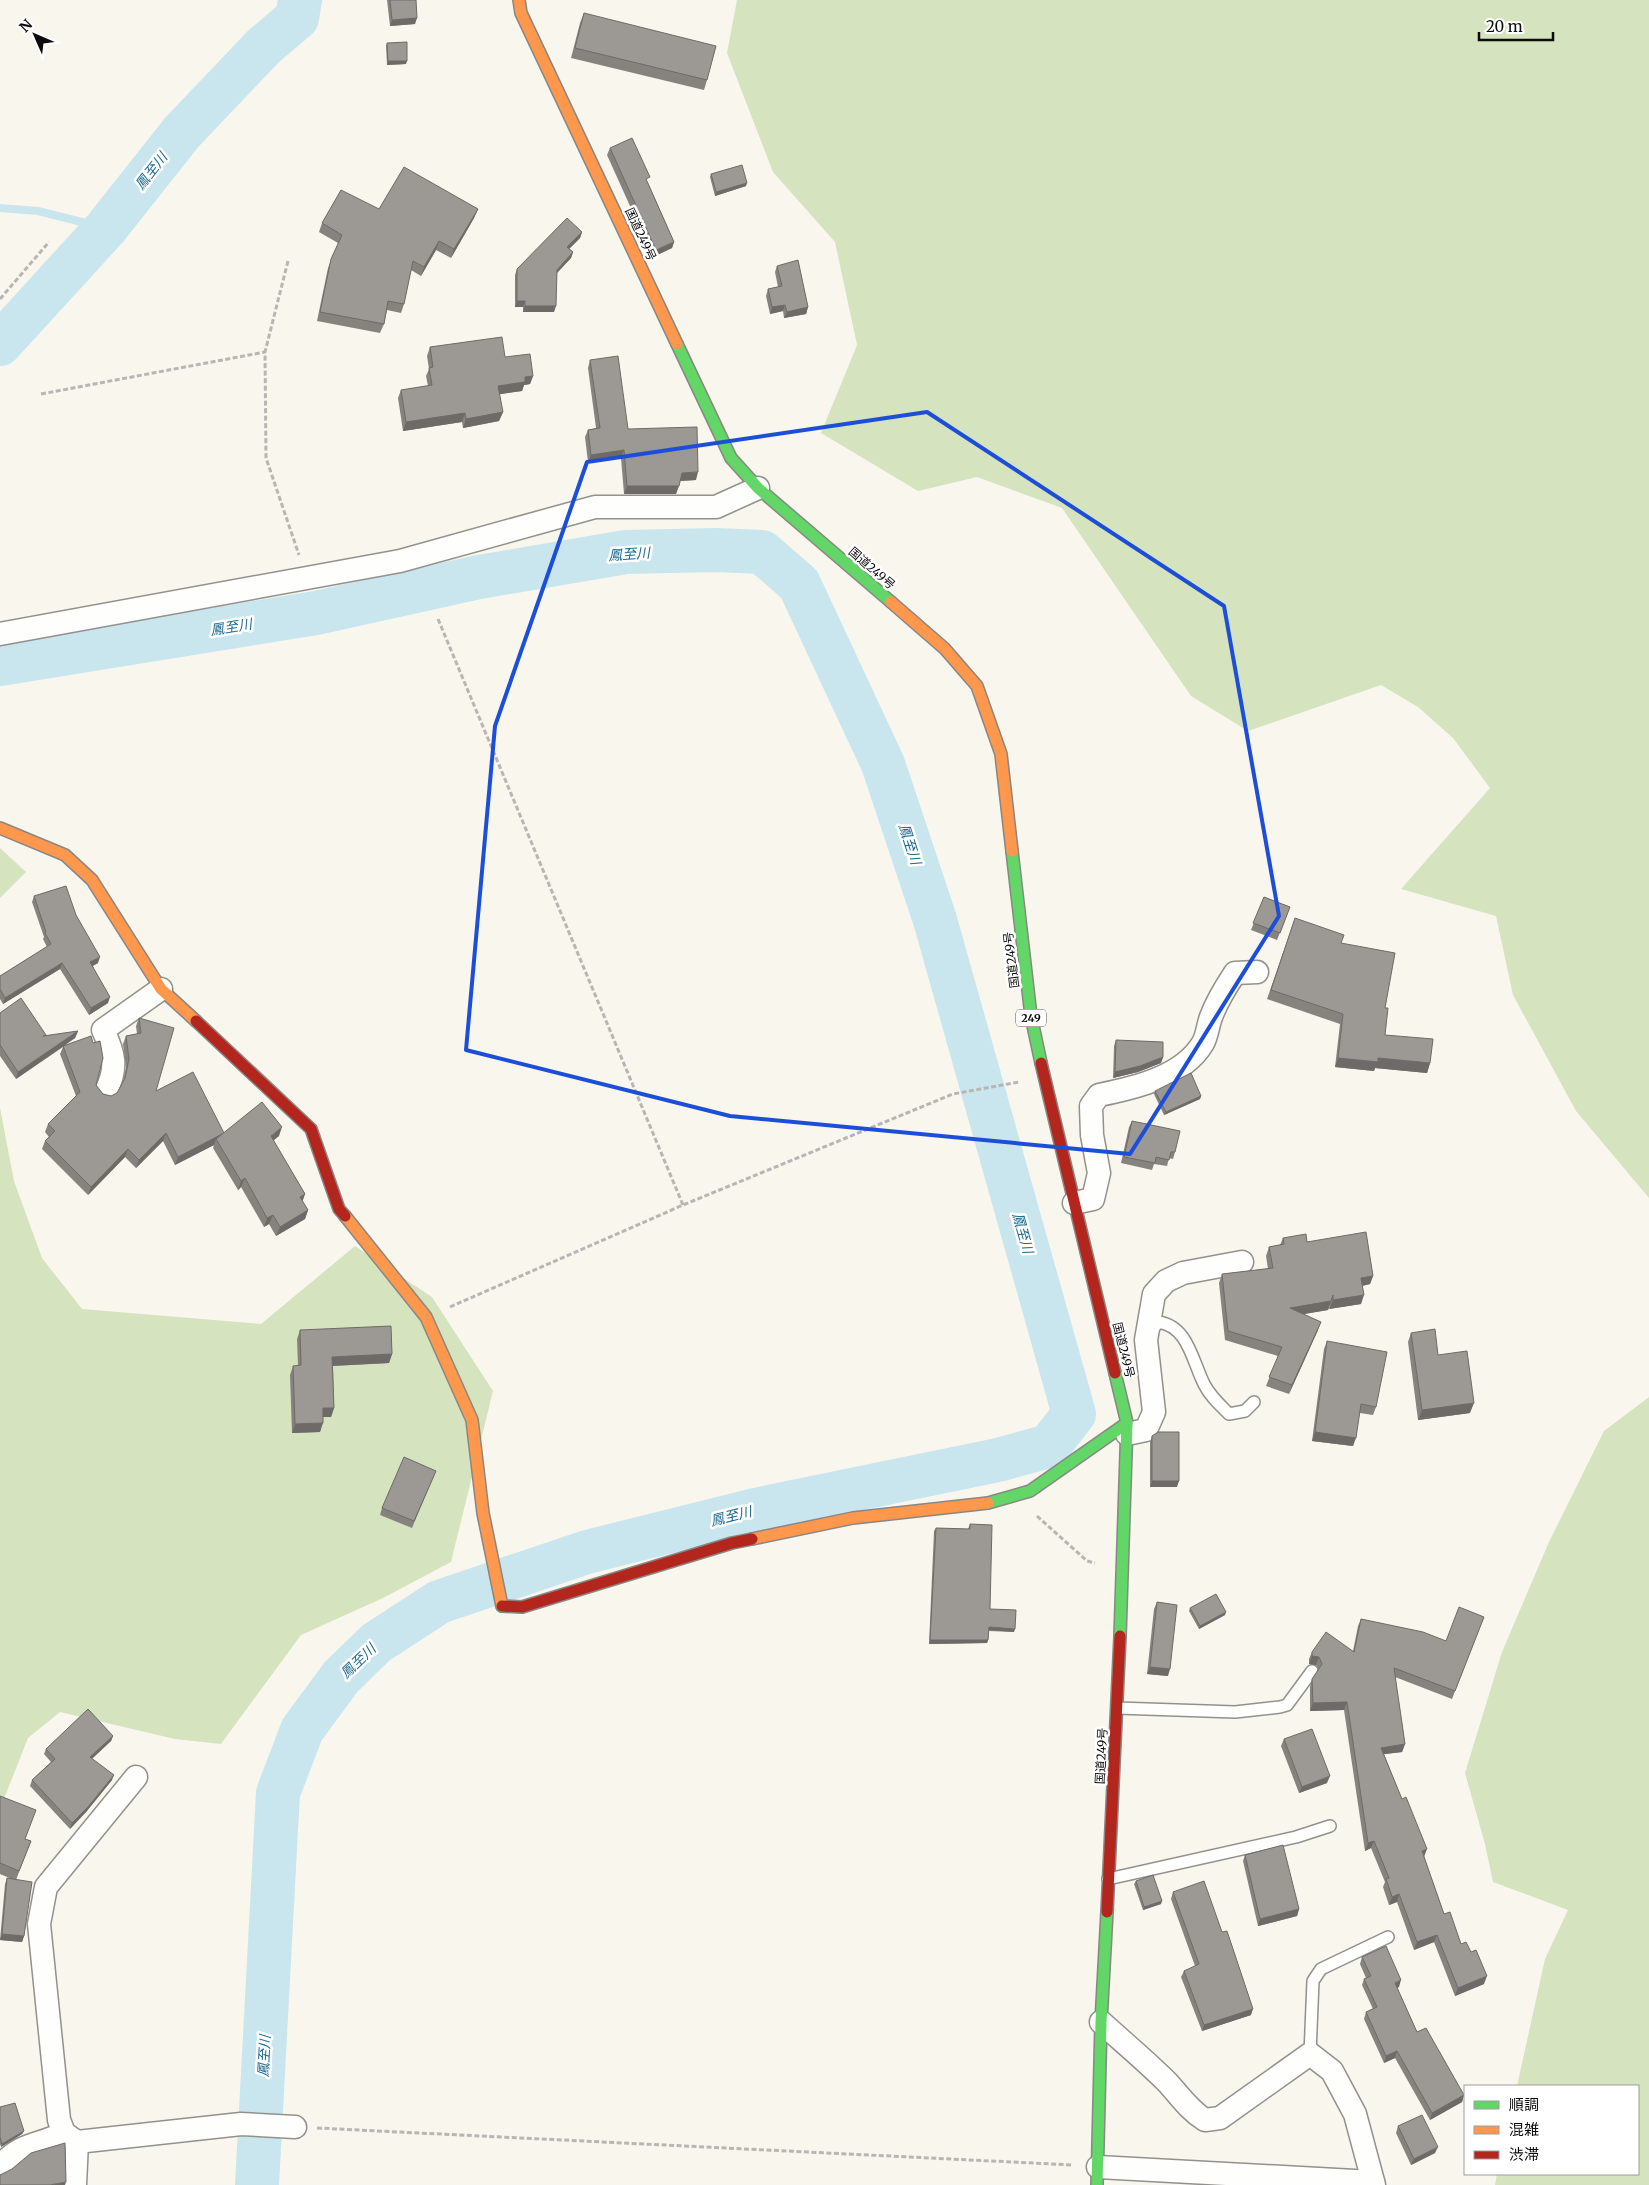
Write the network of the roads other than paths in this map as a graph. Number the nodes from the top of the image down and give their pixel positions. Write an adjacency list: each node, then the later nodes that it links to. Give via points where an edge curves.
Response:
1 (519, 0): 2 (main road, 国道249号 / 249, via 521,13 731,458)
2 (758, 488): 3 (street, via 716,507 595,507 400,561); 8 (main road, 国道249号 / 249, via 946,649 977,686 1001,754 1031,1016)
3 (0, 634)
4 (0, 828): 6 (main road, via 65,855 92,880)
5 (1257, 972): 8 (street, via 1235,974 1219,997 1203,1043 1181,1066 1130,1089 1099,1095 1091,1106 1099,1173 1093,1200)
6 (161, 989): 7 (street, via 103,1030 114,1061 113,1077); 12 (main road, via 311,1129 339,1209 426,1317 472,1420 483,1513 502,1608 522,1608 732,1543 853,1518 981,1505 1030,1491)
7 (106, 1091)
8 (1074, 1203): 12 (main road, 国道249号 / 249)
9 (1242, 1262): 10 (street, via 1184,1273 1166,1281 1154,1294)
10 (1146, 1340): 11 (lane, via 1158,1322 1178,1329 1213,1399 1229,1414 1245,1411); 12 (street, via 1154,1412 1146,1430)
11 (1254, 1402)
12 (1127, 1428): 14 (main road, 国道249号 / 249)
13 (1312, 1671): 14 (lane, via 1287,1705 1280,1707 1235,1712)
14 (1117, 1708): 17 (main road, 国道249号 / 249)
15 (136, 1777): 22 (street, via 46,1887 42,1906 39,1924 59,2120)
16 (1330, 1826): 17 (lane, via 1296,1837)
17 (1108, 1879): 19 (main road, 国道249号 / 249)
18 (1388, 1937): 20 (lane, via 1321,1969 1313,1981)
19 (1101, 2022): 20 (street, via 1172,2087 1191,2111 1205,2120 1220,2118); 24 (main road, 国道249号 / 249)
20 (1310, 2054): 25 (street, via 1332,2071 1356,2114)
21 (294, 2127): 22 (street, via 241,2124)
22 (70, 2137): 23 (street, via 29,2144); 26 (street)
23 (4, 2159)
24 (1098, 2176): 25 (street)
25 (1374, 2183)
26 (75, 2185)

